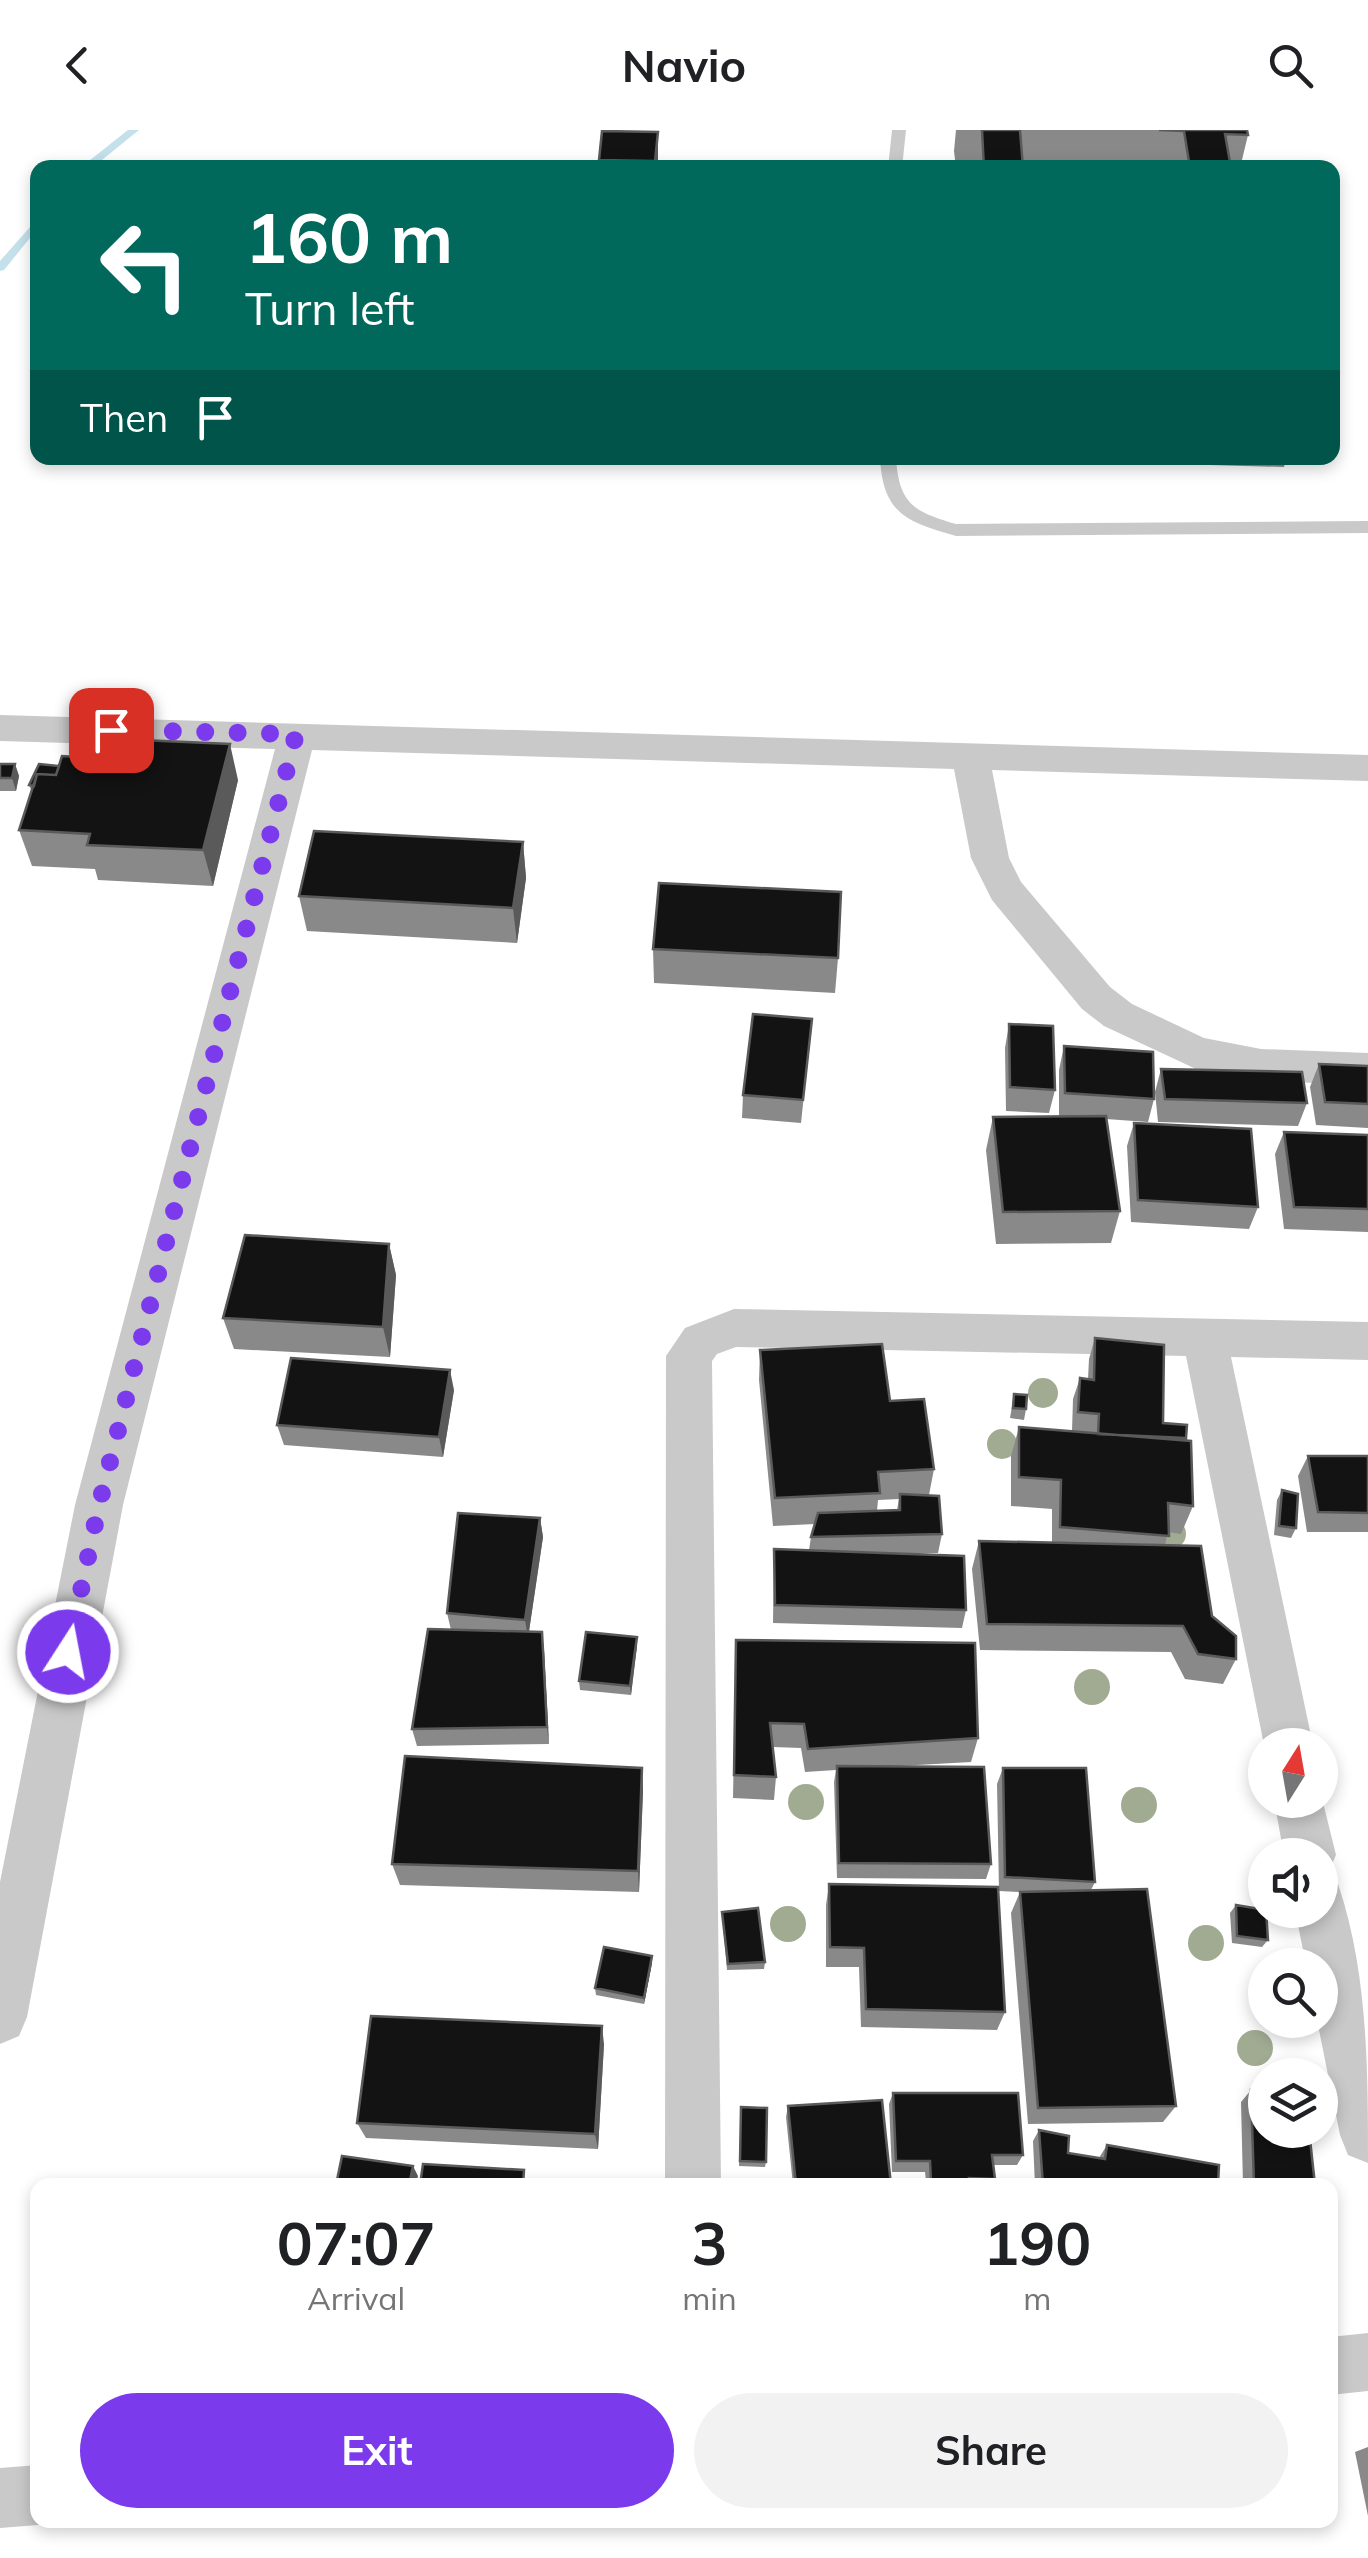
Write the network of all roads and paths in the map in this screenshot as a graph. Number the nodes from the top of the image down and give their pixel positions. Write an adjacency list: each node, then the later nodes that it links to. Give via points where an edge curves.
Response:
1 (899, 130): 2 (lane)
2 (896, 160)
3 (888, 465): 4 (lane, via 888,488 900,505 925,522 956,530)
4 (1368, 527)
5 (0, 728): 6 (street)
6 (296, 734): 7 (street); 14 (street, via 99,1505)
7 (971, 760): 8 (street); 9 (street, via 990,858 1006,890 1096,998 1196,1054)
8 (1368, 768)
9 (1368, 1070)
10 (1204, 1336): 11 (street); 12 (street); 16 (street, via 734,1328 701,1342 689,1356)
11 (1368, 1341)
12 (1285, 1728)
13 (1325, 1928): 15 (street)
14 (0, 2017)
15 (1368, 2136)
16 (693, 2178)
17 (1368, 2362): 18 (street)
18 (1338, 2365)
19 (30, 2496): 20 (street)
20 (0, 2498)

